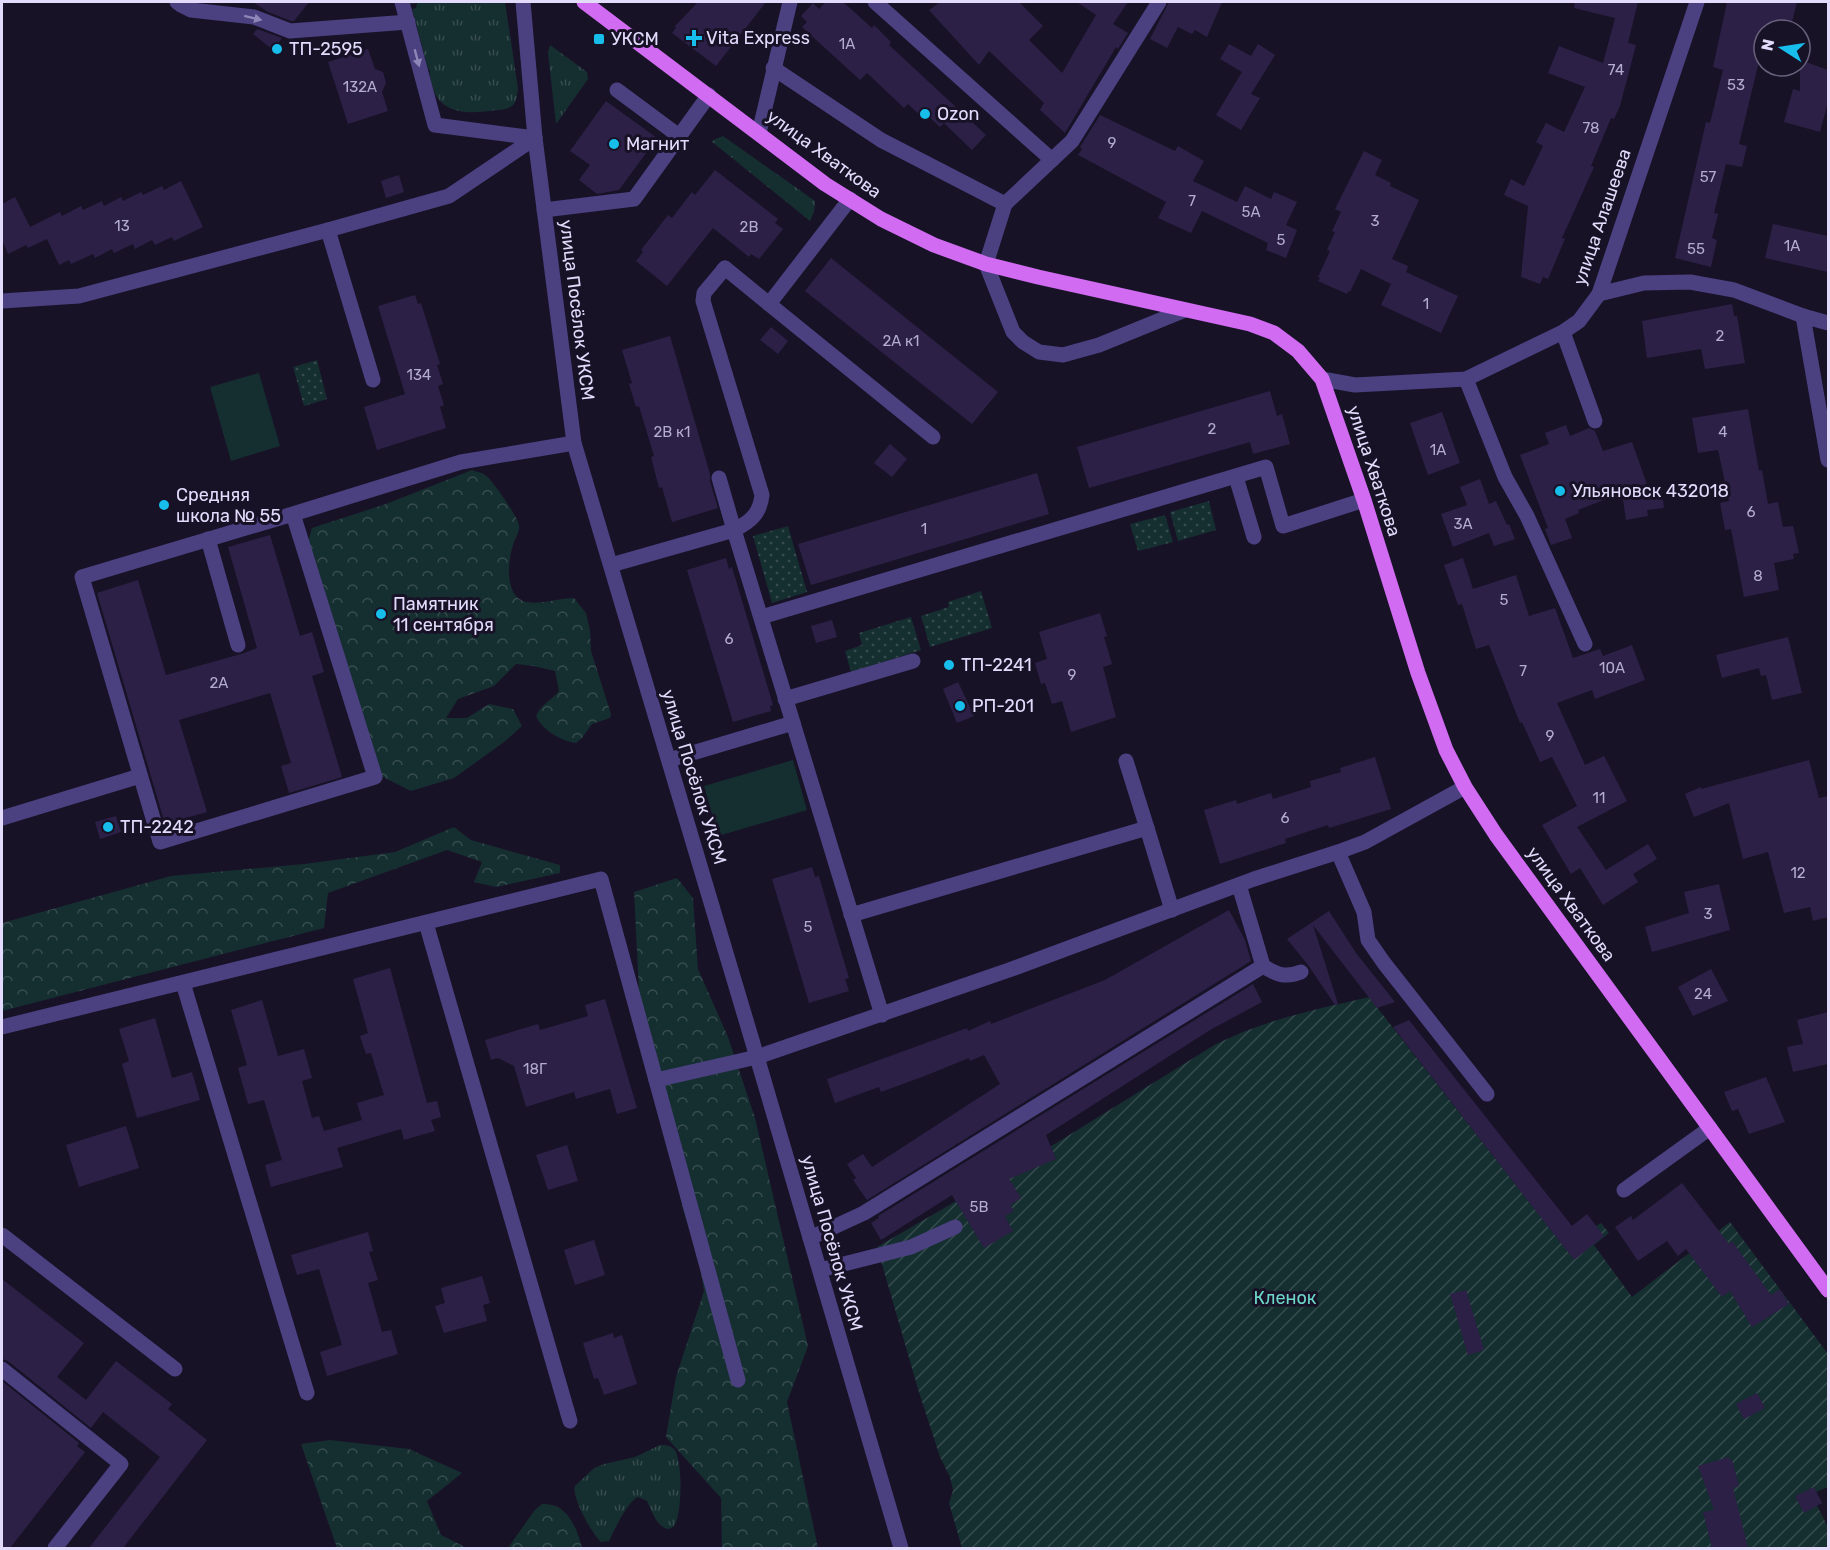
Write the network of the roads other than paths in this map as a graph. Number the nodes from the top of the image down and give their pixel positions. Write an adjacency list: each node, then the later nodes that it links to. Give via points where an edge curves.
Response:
1 (177, 2): 9 (street, via 191,10)
2 (402, 2): 10 (street)
3 (523, 2): 16 (street, улица Посёлок УКСМ)
4 (584, 2): 13 (main road, улица Хваткова)
5 (790, 2): 11 (street)
6 (875, 2): 17 (street)
7 (1159, 2): 17 (street, via 1072,141)
8 (1697, 2): 23 (street, улица Алашеева)
9 (219, 7): 10 (street, one-way to 10, via 290,31)
10 (408, 22): 16 (street, one-way to 16, via 435,125)
11 (773, 68): 14 (street); 19 (street, via 881,140)
12 (617, 90): 15 (street)
13 (709, 95): 14 (main road, улица Хваткова); 15 (street)
14 (759, 133): 18 (main road, улица Хваткова)
15 (679, 136): 20 (street, via 634,199)
16 (535, 138): 20 (street, улица Посёлок УКСМ); 21 (street, via 449,196)
17 (1052, 160): 19 (street)
18 (850, 199): 22 (main road, улица Хваткова, via 934,245); 25 (street)
19 (1005, 204): 22 (street)
20 (544, 210): 35 (street, улица Посёлок УКСМ)
21 (328, 230): 24 (street, via 79,296); 31 (street)
22 (986, 264): 26 (main road, улица Хваткова); 26 (street, via 1013,332 1038,352 1063,355 1099,345)
23 (1599, 294): 27 (street, via 1644,283 1690,282 1734,290); 29 (street, улица Алашеева, via 1579,321)
24 (2, 301)
25 (769, 304): 34 (street); 41 (street, via 725,268 704,293 703,301 762,495 757,514)
26 (1185, 310): 32 (main road, улица Хваткова, via 1274,333 1298,351)
27 (1803, 316): 28 (street); 36 (street)
28 (1828, 323)
29 (1563, 332): 30 (street, улица Алашеева); 33 (street)
30 (1466, 379): 32 (street, улица Алашеева, via 1355,385); 46 (street, via 1504,477 1527,516)
31 (373, 380)
32 (1322, 380): 39 (main road, улица Хваткова)
33 (1595, 421)
34 (933, 437)
35 (574, 443): 40 (street, via 461,462); 44 (street, улица Посёлок УКСМ)
36 (1828, 460)
37 (1236, 477): 39 (street, via 1266,467 1283,526); 42 (street); 45 (street)
38 (719, 478): 41 (street)
39 (1364, 500): 54 (main road, улица Хваткова, via 1418,673 1446,750)
40 (293, 514): 43 (street); 53 (street, via 375,777 160,842)
41 (734, 530): 44 (street); 45 (street)
42 (1254, 537)
43 (208, 539): 47 (street); 53 (street, via 82,577)
44 (611, 565): 51 (street, улица Посёлок УКСМ)
45 (761, 618): 49 (street)
46 (1586, 644)
47 (238, 645)
48 (913, 661): 49 (street)
49 (785, 699): 50 (street)
50 (792, 723): 51 (street); 60 (street)
51 (669, 760): 67 (street, улица Посёлок УКСМ)
52 (1126, 761): 56 (street)
53 (140, 776): 55 (street)
54 (1465, 787): 57 (street, via 1365,842); 70 (main road, улица Хваткова)
55 (2, 818)
56 (1147, 828): 59 (street); 60 (street)
57 (1338, 852): 58 (street); 69 (street, via 1364,912 1368,940)
58 (1239, 885): 59 (street); 62 (street)
59 (1173, 910): 65 (street)
60 (851, 915): 65 (street)
61 (426, 924): 64 (street); 68 (street, via 601,879); 81 (street)
62 (1263, 966): 63 (street, via 1277,975); 74 (street, via 864,1213)
63 (1301, 972)
64 (183, 983): 66 (street); 80 (street)
65 (882, 1015): 67 (street)
66 (2, 1028)
67 (758, 1057): 68 (street); 74 (street, улица Посёлок УКСМ)
68 (656, 1080): 79 (street)
69 (1487, 1094)
70 (1710, 1128): 71 (street); 76 (main road, улица Хваткова)
71 (1624, 1190)
72 (955, 1227): 75 (street, via 911,1247)
73 (2, 1235): 78 (street)
74 (810, 1238): 75 (street, улица Посёлок УКСМ)
75 (820, 1270): 83 (street, улица Посёлок УКСМ)
76 (1828, 1290)
77 (2, 1369): 82 (street, via 121,1464)
78 (175, 1369)
79 (738, 1380)
80 (307, 1393)
81 (570, 1421)
82 (55, 1548)
83 (901, 1548)

